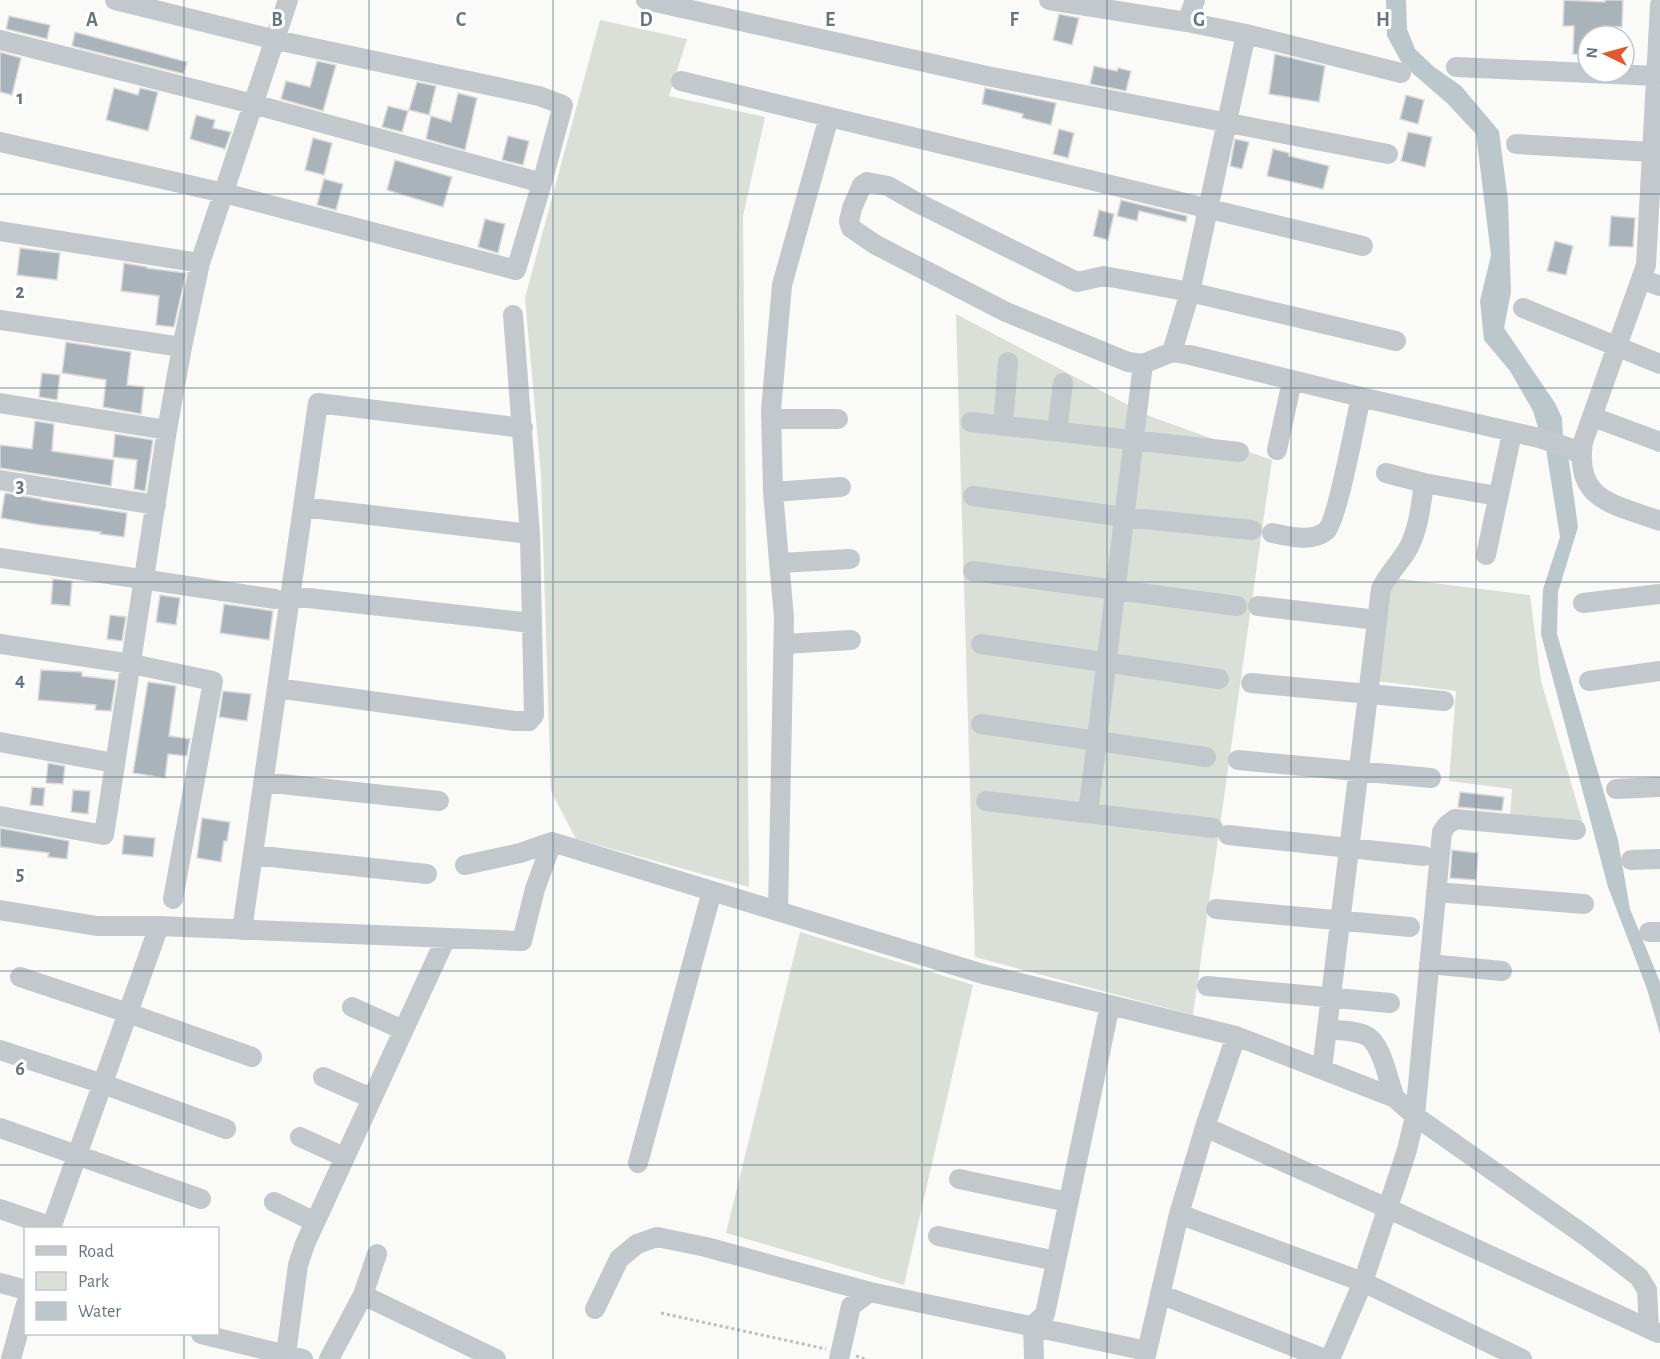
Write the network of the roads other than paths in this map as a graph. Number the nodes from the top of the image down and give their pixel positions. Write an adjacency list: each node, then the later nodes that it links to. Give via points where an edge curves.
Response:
1 (115, 0): 10 (street)
2 (288, 0): 10 (street)
3 (646, 0): 17 (street, via 987,76)
4 (1049, 0): 7 (street)
5 (1195, 0): 7 (street)
6 (1660, 5): 13 (street)
7 (1187, 22): 8 (street)
8 (1246, 34): 12 (street); 17 (street)
9 (0, 40): 15 (street)
10 (276, 40): 15 (street); 23 (street, via 539,96 563,105)
11 (1456, 67): 13 (street)
12 (1401, 73)
13 (1656, 76): 20 (street)
14 (681, 81): 16 (street)
15 (253, 104): 23 (street); 24 (street)
16 (830, 117): 25 (street); 47 (street, via 782,285)
17 (1228, 123): 21 (street); 25 (street)
18 (0, 142): 24 (street)
19 (1516, 144): 20 (street)
20 (1652, 152): 22 (street)
21 (1388, 154)
22 (1655, 174): 29 (street, via 1646,265)
23 (542, 183): 24 (street, via 516,270)
24 (224, 193): 28 (street)
25 (1209, 208): 27 (street); 31 (street)
26 (0, 231): 28 (street)
27 (1363, 246)
28 (200, 263): 36 (street)
29 (1641, 279): 30 (street); 37 (street)
30 (1660, 286)
31 (1190, 292): 35 (street); 38 (street); 40 (street, via 1104,276 1077,282 896,189 877,182 862,185 849,221 851,228 876,245 1006,312 1128,362)
32 (1522, 308): 37 (street)
33 (513, 315): 51 (street)
34 (0, 320): 36 (street)
35 (1396, 341)
36 (182, 347): 52 (street)
37 (1617, 347): 41 (street); 46 (street)
38 (1172, 352): 40 (street); 42 (street)
39 (1008, 362): 50 (street)
40 (1143, 364): 55 (street)
41 (1660, 364)
42 (1292, 381): 44 (street); 57 (street)
43 (1063, 383): 53 (street)
44 (1361, 397): 54 (street); 73 (street, via 1328,529 1307,538)
45 (0, 403): 52 (street)
46 (1593, 417): 56 (street); 59 (street)
47 (771, 419): 48 (street); 64 (street)
48 (838, 419)
49 (971, 422): 50 (street)
50 (1004, 426): 53 (street)
51 (522, 428): 68 (street, via 318,403); 72 (street)
52 (167, 430): 67 (street)
53 (1057, 431): 55 (street)
54 (1512, 433): 59 (street); 66 (street)
55 (1132, 440): 58 (street); 69 (street)
56 (1660, 442)
57 (1277, 450)
58 (1239, 452)
59 (1576, 452): 70 (street, via 1588,487 1600,498)
60 (1386, 472): 62 (street)
61 (0, 480): 67 (street)
62 (1425, 483): 66 (street); 86 (street, via 1417,526 1409,547 1381,589)
63 (841, 487): 64 (street)
64 (773, 492): 77 (street)
65 (974, 496): 69 (street)
66 (1497, 496): 74 (street)
67 (156, 505): 79 (street)
68 (303, 507): 72 (street); 82 (street)
69 (1124, 517): 71 (street); 80 (street)
70 (1660, 521)
71 (1252, 530)
72 (530, 534): 87 (street)
73 (1272, 534)
74 (1486, 555)
75 (0, 558): 79 (street)
76 (850, 559): 77 (street)
77 (780, 563): 90 (street)
78 (973, 571): 80 (street)
79 (144, 580): 82 (street); 93 (street)
80 (1115, 589): 84 (street); 92 (street)
81 (1660, 594): 83 (street)
82 (282, 597): 87 (street); 98 (street)
83 (1582, 603)
84 (1237, 606)
85 (1258, 606): 86 (street)
86 (1377, 620): 99 (street)
87 (532, 623): 98 (street, via 534,716 529,721)
88 (851, 640): 90 (street)
89 (0, 644): 93 (street)
90 (784, 644): 131 (street)
91 (981, 644): 92 (street)
92 (1107, 663): 95 (street); 102 (street)
93 (132, 664): 106 (street); 127 (street, via 213,681)
94 (1660, 671): 96 (street)
95 (1220, 679)
96 (1589, 681)
97 (1251, 682): 99 (street)
98 (277, 688): 109 (street)
99 (1368, 694): 100 (street); 107 (street)
100 (1444, 701)
101 (981, 724): 102 (street)
102 (1096, 741): 104 (street); 114 (street)
103 (0, 742): 106 (street)
104 (1206, 757)
105 (1238, 760): 107 (street)
106 (114, 763): 115 (street, via 104,835)
107 (1359, 771): 108 (street); 118 (street)
108 (1431, 778)
109 (263, 782): 112 (street); 119 (street)
110 (1660, 787): 111 (street)
111 (1616, 789)
112 (439, 801)
113 (986, 801): 114 (street)
114 (1088, 813): 118 (street)
115 (0, 816)
116 (1576, 830): 126 (street, via 1455,819 1442,832)
117 (552, 842): 123 (street); 125 (street); 136 (street, via 522,941)
118 (1349, 848): 120 (street); 132 (street)
119 (253, 855): 124 (street); 135 (street)
120 (1424, 856)
121 (1660, 859): 122 (street)
122 (1631, 860)
123 (465, 864)
124 (427, 874)
125 (712, 891): 131 (street); 163 (street)
126 (1436, 892): 128 (street); 137 (street)
127 (174, 899)
128 (1584, 904)
129 (1216, 909): 132 (street)
130 (0, 910): 133 (street, via 97,926)
131 (778, 911): 143 (street, via 983,974)
132 (1340, 921): 134 (street); 141 (street)
133 (159, 926): 135 (street); 145 (street)
134 (1410, 927)
135 (242, 930): 136 (street)
136 (446, 938): 146 (street)
137 (1429, 964): 138 (street); 156 (street)
138 (1502, 971)
139 (20, 976): 145 (street)
140 (1207, 986): 141 (street)
141 (1331, 997): 142 (street); 147 (street)
142 (1390, 1003)
143 (1110, 1005): 148 (street); 167 (street)
144 (352, 1007): 146 (street)
145 (128, 1012): 150 (street); 153 (street)
146 (403, 1030): 154 (street)
147 (1327, 1030): 151 (street); 155 (street, via 1367,1035 1379,1048)
148 (1236, 1036): 151 (street); 157 (street)
149 (0, 1050): 153 (street)
150 (252, 1057)
151 (1322, 1069): 155 (street)
152 (323, 1077): 154 (street)
153 (103, 1084): 159 (street); 161 (street)
154 (371, 1098): 162 (street)
155 (1395, 1098): 156 (street)
156 (1415, 1116): 168 (street); 186 (street, via 1639,1277 1647,1290)
157 (1205, 1127): 168 (street); 170 (street)
158 (0, 1128): 161 (street)
159 (226, 1129)
160 (300, 1137): 162 (street)
161 (77, 1156): 165 (street); 173 (street)
162 (344, 1157): 171 (street)
163 (638, 1163)
164 (959, 1179): 167 (street)
165 (201, 1199)
166 (274, 1202): 171 (street)
167 (1068, 1202): 176 (street)
168 (1388, 1208): 177 (street); 186 (street)
169 (0, 1209): 172 (street)
170 (1179, 1214): 177 (street); 181 (street)
171 (315, 1222): 190 (street, via 298,1265)
172 (49, 1227)
173 (52, 1227)
174 (938, 1236): 176 (street)
175 (377, 1254): 182 (street)
176 (1056, 1261): 185 (street, via 1045,1314)
177 (1363, 1282): 196 (street); 197 (street)
178 (0, 1283): 179 (street)
179 (24, 1289)
180 (870, 1292): 183 (street, via 706,1246 657,1237 638,1244 619,1259); 185 (street); 188 (street, via 852,1306)
181 (1160, 1294): 189 (street); 195 (street)
182 (363, 1295): 192 (street); 193 (street)
183 (594, 1309)
184 (24, 1311): 191 (street)
185 (1033, 1325): 189 (street); 194 (street)
186 (1654, 1332)
187 (205, 1335): 190 (street)
188 (840, 1355)
189 (1146, 1355)
190 (294, 1357)
191 (11, 1359)
192 (328, 1359)
193 (496, 1359)
194 (1034, 1359)
195 (1325, 1359)
196 (1330, 1359)
197 (1522, 1359)

